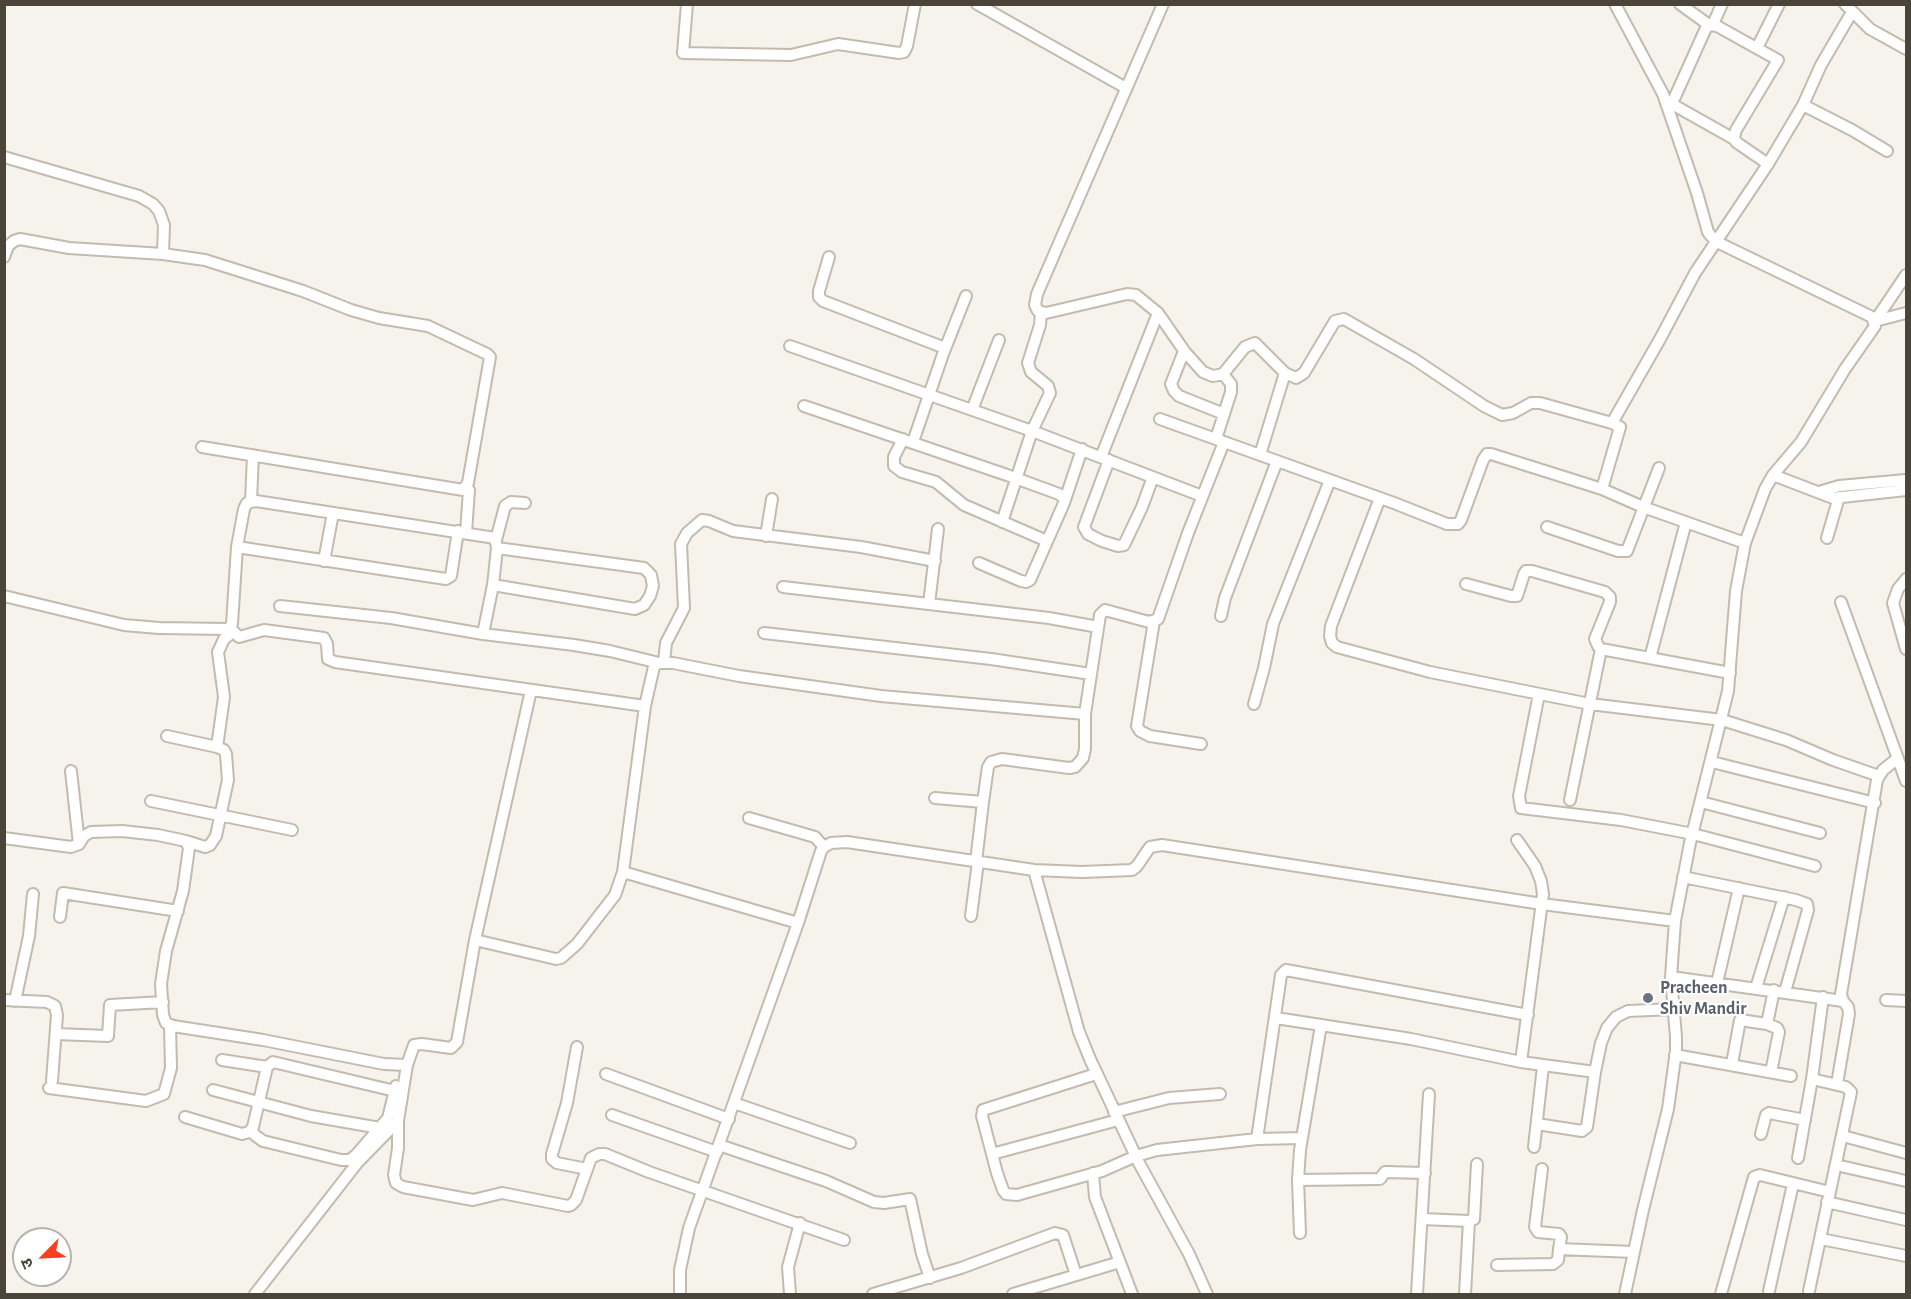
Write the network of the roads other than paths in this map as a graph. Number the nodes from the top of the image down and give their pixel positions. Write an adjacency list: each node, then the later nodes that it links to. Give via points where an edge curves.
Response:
1 (687, 4): 2 (street, via 683,53 791,55 838,44 904,52)
2 (915, 4)
3 (976, 4): 13 (street)
4 (1163, 4): 13 (street)
5 (1615, 4): 15 (street)
6 (1680, 4): 10 (street)
7 (1722, 4): 10 (street)
8 (1779, 4): 11 (street)
9 (1849, 8): 12 (street, via 1870,29); 14 (street)
10 (1711, 25): 11 (street); 15 (street)
11 (1757, 48): 16 (street, via 1778,61)
12 (1906, 49)
13 (1126, 88): 26 (street, via 1038,294 1035,308)
14 (1803, 105): 17 (street); 19 (street)
15 (1670, 107): 16 (street); 20 (street, via 1708,232)
16 (1734, 139): 19 (street)
17 (1887, 151)
18 (4, 157): 21 (street, via 129,193 153,204 164,225)
19 (1768, 164): 20 (street)
20 (1716, 241): 29 (street); 41 (street)
21 (163, 254): 22 (street, via 69,248 20,240 8,246); 48 (street, via 205,260 351,310 428,326 490,357 468,483 463,490)
22 (4, 256)
23 (829, 257): 32 (street, via 819,291 823,301)
24 (1906, 275): 29 (street)
25 (966, 296): 32 (street)
26 (1041, 313): 27 (street, via 1127,294 1139,297); 42 (street, via 1028,363 1030,372 1048,386 1050,393)
27 (1158, 313): 33 (street); 49 (street, via 1130,379)
28 (1906, 313): 29 (street)
29 (1875, 321): 52 (street, via 1801,442)
30 (999, 340): 38 (street)
31 (790, 346): 36 (street)
32 (945, 348): 36 (street)
33 (1184, 351): 35 (street, via 1203,372); 39 (street, via 1171,384 1174,391)
34 (1285, 373): 35 (street, via 1262,348 1252,343); 41 (street, via 1296,378 1302,376 1331,326 1344,319 1502,415 1534,402); 47 (street)
35 (1223, 374): 39 (street, via 1231,384)
36 (928, 396): 38 (street); 43 (street)
37 (804, 406): 43 (street)
38 (972, 410): 42 (street)
39 (1224, 414): 44 (street)
40 (1160, 419): 44 (street)
41 (1612, 423): 57 (street, via 1620,430)
42 (1032, 431): 46 (street); 54 (street)
43 (908, 440): 54 (street); 70 (street, via 894,457 894,466 936,482 964,505)
44 (1220, 440): 47 (street); 61 (street)
45 (202, 447): 48 (street)
46 (1082, 449): 49 (street); 63 (street)
47 (1260, 454): 50 (street)
48 (253, 455): 66 (street)
49 (1105, 458): 53 (street); 53 (street, via 1084,527 1088,534 1102,541 1124,545)
50 (1277, 461): 55 (street); 92 (street)
51 (1659, 468): 68 (street)
52 (1773, 475): 60 (street); 78 (street)
53 (1153, 477): 61 (street)
54 (1017, 478): 63 (street); 70 (street)
55 (1330, 480): 64 (street); 106 (street, via 1273,624)
56 (1906, 480): 60 (street, via 1839,486)
57 (1602, 489): 64 (street, via 1487,454 1458,524 1447,524); 68 (street)
58 (469, 490): 74 (street)
59 (1906, 490): 62 (street)
60 (1819, 492): 62 (street)
61 (1202, 495): 93 (street, via 1161,615)
62 (1839, 497): 76 (street)
63 (1064, 498): 77 (street)
64 (1380, 498): 105 (street, via 1331,626 1332,643 1343,650 1430,672)
65 (772, 499): 75 (street)
66 (251, 501): 69 (street); 80 (street, via 244,510)
67 (525, 503): 79 (street, via 511,502 505,506)
68 (1643, 507): 71 (street); 72 (street, via 1629,548 1624,552)
69 (333, 513): 74 (street); 81 (street)
70 (1002, 522): 77 (street)
71 (1686, 522): 78 (street); 100 (street)
72 (1546, 527)
73 (938, 529): 82 (street)
74 (462, 532): 79 (street, via 492,537); 81 (street, via 451,576 446,579)
75 (766, 536): 82 (street); 101 (street, via 728,530 706,520 687,533 680,549 684,608 666,642)
76 (1827, 538)
77 (1047, 541): 83 (street, via 1029,582)
78 (1745, 543): 102 (street, via 1737,584)
79 (497, 544): 86 (street); 86 (street, via 644,568 651,574 653,586 644,605 635,609)
80 (237, 547): 81 (street); 95 (street)
81 (324, 561)
82 (935, 561): 90 (street)
83 (979, 563)
84 (1906, 579): 99 (street, via 1893,603)
85 (1466, 584): 98 (street, via 1517,596 1524,574 1532,571 1605,592 1610,602 1595,639)
86 (493, 585): 97 (street)
87 (783, 587): 90 (street)
88 (4, 596): 95 (street, via 124,625)
89 (1841, 602): 114 (street)
90 (929, 604): 94 (street)
91 (280, 606): 97 (street, via 391,618)
92 (1221, 616)
93 (1154, 621): 94 (street, via 1105,610); 112 (street, via 1137,726 1150,736)
94 (1098, 627): 103 (street)
95 (231, 630): 104 (street, via 242,637 269,630 320,637 326,640 328,658 335,662); 113 (street, via 218,652 224,697)
96 (764, 633): 103 (street)
97 (483, 634): 101 (street, via 595,648)
98 (1601, 649): 100 (street); 107 (street)
99 (1906, 650)
100 (1650, 658): 102 (street)
101 (662, 663): 108 (street, via 652,671); 109 (street, via 891,697)
102 (1730, 673): 110 (street)
103 (1091, 674): 109 (street)
104 (531, 690): 108 (street); 149 (street)
105 (1539, 694): 107 (street); 129 (street, via 1519,796 1521,808 1621,820)
106 (1254, 704)
107 (1590, 704): 110 (street); 120 (street)
108 (645, 706): 138 (street)
109 (1085, 714): 122 (street, via 1085,749 1080,763 1070,768 996,759 988,767)
110 (1722, 720): 115 (street); 117 (street)
111 (167, 736): 113 (street)
112 (1201, 744)
113 (217, 747): 125 (street, via 225,752 228,780)
114 (1898, 758): 117 (street); 118 (street)
115 (1712, 762): 123 (street); 124 (street)
116 (71, 771): 133 (street)
117 (1879, 776): 124 (street)
118 (1906, 781)
119 (935, 798): 122 (street)
120 (1570, 800)
121 (151, 801): 125 (street)
122 (983, 802): 135 (street)
123 (1701, 802): 128 (street); 129 (street)
124 (1875, 803): 158 (street, via 1841,994)
125 (221, 814): 127 (street); 132 (street, via 210,844)
126 (748, 818): 134 (street, via 815,837)
127 (292, 830)
128 (1820, 833)
129 (1693, 834): 136 (street); 139 (street)
130 (4, 838): 133 (street, via 67,847)
131 (1517, 840): 143 (street, via 1541,881)
132 (186, 841): 133 (street, via 133,831 95,831); 144 (street, via 189,848)
133 (79, 844)
134 (824, 847): 135 (street, via 837,841); 148 (street)
135 (977, 862): 137 (street); 145 (street)
136 (1815, 866)
137 (1034, 870): 143 (street, via 1127,871 1137,866 1150,847 1162,845); 178 (street, via 1079,1032)
138 (623, 872): 148 (street); 149 (street, via 609,904 561,958)
139 (1683, 877): 140 (street); 147 (street)
140 (1739, 888): 142 (street); 151 (street)
141 (33, 894): 157 (street, via 29,936)
142 (1784, 897): 152 (street); 153 (street, via 1805,902 1808,907)
143 (1542, 904): 147 (street); 161 (street)
144 (178, 911): 146 (street, via 63,893); 159 (street, via 163,966)
145 (971, 916)
146 (60, 917)
147 (1675, 921): 150 (street)
148 (798, 923): 187 (street)
149 (475, 940): 174 (street, via 457,1042 451,1048 414,1046)
150 (1671, 977): 151 (street); 160 (street)
151 (1717, 983): 152 (street)
152 (1756, 988): 153 (street)
153 (1779, 991): 154 (street); 163 (street)
154 (1823, 997): 158 (street); 180 (street)
155 (1886, 1000): 156 (street)
156 (1906, 1000)
157 (10, 1001): 166 (street, via 52,1003 57,1015)
158 (1843, 1001): 181 (street, via 1849,1014)
159 (163, 1002): 165 (street, via 164,1020); 166 (street, via 110,1005 108,1036)
160 (1674, 1010): 168 (street); 175 (street, via 1628,1011 1616,1017 1601,1043)
161 (1528, 1015): 162 (street, via 1286,970 1281,975); 170 (street)
162 (1276, 1018): 164 (street); 200 (street)
163 (1767, 1024): 171 (street, via 1740,1020); 176 (street, via 1779,1032)
164 (1321, 1025): 170 (street); 199 (street)
165 (170, 1026): 166 (street, via 171,1068 164,1094 146,1101 51,1085); 174 (street, via 264,1040)
166 (56, 1034)
167 (577, 1047): 210 (street, via 552,1159)
168 (1676, 1055): 171 (street); 227 (street, via 1668,1109)
169 (222, 1060): 173 (street)
170 (1521, 1062): 172 (street)
171 (1732, 1064): 176 (street)
172 (1543, 1066): 175 (street); 194 (street)
173 (267, 1067): 183 (street, via 273,1062); 186 (street)
174 (406, 1069): 183 (street); 193 (street)
175 (1595, 1072): 194 (street, via 1587,1127 1582,1131)
176 (1771, 1072): 179 (street)
177 (606, 1074): 191 (street)
178 (1096, 1074): 189 (street); 205 (street, via 985,1109 982,1116)
179 (1791, 1076)
180 (1812, 1079): 181 (street); 192 (street)
181 (1837, 1084): 198 (street, via 1851,1092)
182 (213, 1090): 186 (street)
183 (395, 1091): 195 (street, via 390,1114)
184 (1220, 1094): 189 (street, via 1169,1098)
185 (1430, 1094): 213 (street)
186 (258, 1102): 195 (street); 196 (street)
187 (734, 1103): 191 (street); 201 (street)
188 (612, 1116): 203 (street)
189 (1116, 1116): 205 (street); 206 (street)
190 (185, 1117): 196 (street, via 242,1134)
191 (729, 1119): 203 (street)
192 (1805, 1120): 197 (street, via 1768,1113); 207 (street)
193 (398, 1121): 210 (street, via 394,1175 396,1183 403,1186 469,1199 502,1193 568,1206 576,1200); 235 (street, via 358,1162)
194 (1537, 1124): 202 (street)
195 (380, 1128): 196 (street, via 346,1161 263,1141)
196 (251, 1131)
197 (1761, 1134)
198 (1843, 1136): 204 (street); 209 (street)
199 (1302, 1138): 200 (street); 214 (street)
200 (1257, 1139): 206 (street, via 1157,1150)
201 (850, 1143)
202 (1534, 1147)
203 (718, 1149): 217 (street); 232 (street, via 826,1181 874,1202 910,1199)
204 (1906, 1153)
205 (992, 1154): 212 (street, via 1003,1190 1011,1196)
206 (1136, 1156): 212 (street); 241 (street)
207 (1798, 1158)
208 (1478, 1164): 221 (street, via 1476,1214)
209 (1836, 1165): 215 (street); 218 (street)
210 (587, 1169): 217 (street, via 591,1158 605,1154)
211 (1542, 1169): 226 (street, via 1535,1227 1538,1232 1559,1234)
212 (1093, 1173): 229 (street, via 1095,1197)
213 (1425, 1173): 214 (street, via 1385,1172 1380,1179); 219 (street)
214 (1298, 1180): 223 (street)
215 (1906, 1181)
216 (1793, 1184): 218 (street); 233 (street); 245 (street, via 1760,1175 1754,1177)
217 (703, 1190): 222 (street); 236 (street, via 684,1245)
218 (1828, 1197): 220 (street); 224 (street)
219 (1422, 1220): 221 (street); 242 (street)
220 (1906, 1220)
221 (1469, 1221): 243 (street)
222 (800, 1223): 225 (street); 237 (street, via 788,1267)
223 (1300, 1233)
224 (1821, 1239): 228 (street); 234 (street)
225 (844, 1240)
226 (1559, 1249): 227 (street); 230 (street, via 1558,1260 1553,1264)
227 (1634, 1252): 244 (street)
228 (1906, 1256)
229 (1120, 1262): 231 (street); 240 (street)
230 (1497, 1266)
231 (1076, 1275): 232 (street, via 1066,1241 1059,1232); 239 (street)
232 (930, 1278): 238 (street)
233 (1769, 1291)
234 (1809, 1291)
235 (255, 1294)
236 (680, 1294)
237 (790, 1294)
238 (873, 1294)
239 (1013, 1294)
240 (1132, 1294)
241 (1206, 1294)
242 (1417, 1294)
243 (1465, 1294)
244 (1625, 1294)
245 (1721, 1294)

